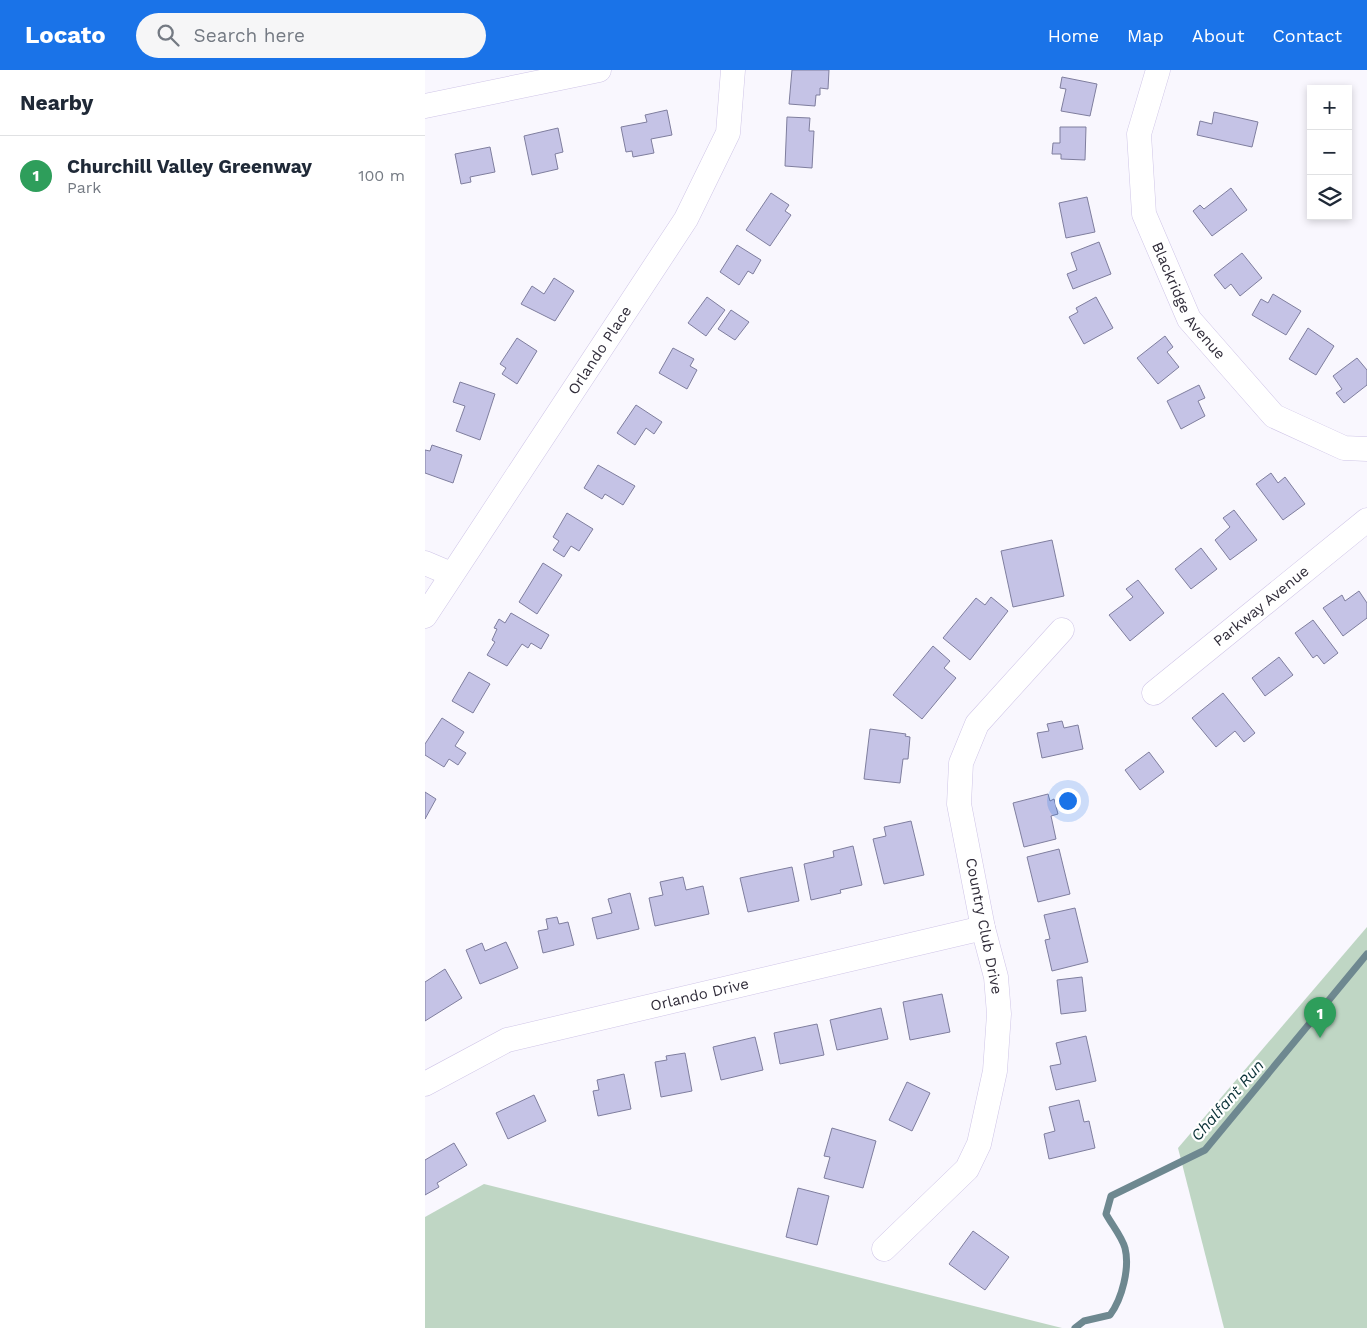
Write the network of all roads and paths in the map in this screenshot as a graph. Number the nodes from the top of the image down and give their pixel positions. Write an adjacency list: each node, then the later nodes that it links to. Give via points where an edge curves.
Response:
1 (599, 70): 4 (street)
2 (733, 70): 8 (street, Orlando Place, via 727,133 686,219)
3 (1158, 70): 5 (street, Blackridge Avenue, via 1139,134 1144,214 1189,319 1274,416 1344,448)
4 (425, 106)
5 (1367, 449)
6 (1367, 520): 11 (street, Parkway Avenue)
7 (425, 563): 8 (street)
8 (451, 574): 9 (street, Orlando Place)
9 (425, 616)
10 (1062, 630): 12 (street, Country Club Drive, via 977,724 961,763 959,804)
11 (1154, 693)
12 (983, 928): 13 (street, Orlando Drive, via 507,1040); 14 (street, Country Club Drive, via 996,977 999,1014 995,1071 979,1144 967,1169)
13 (425, 1084)
14 (884, 1249)

